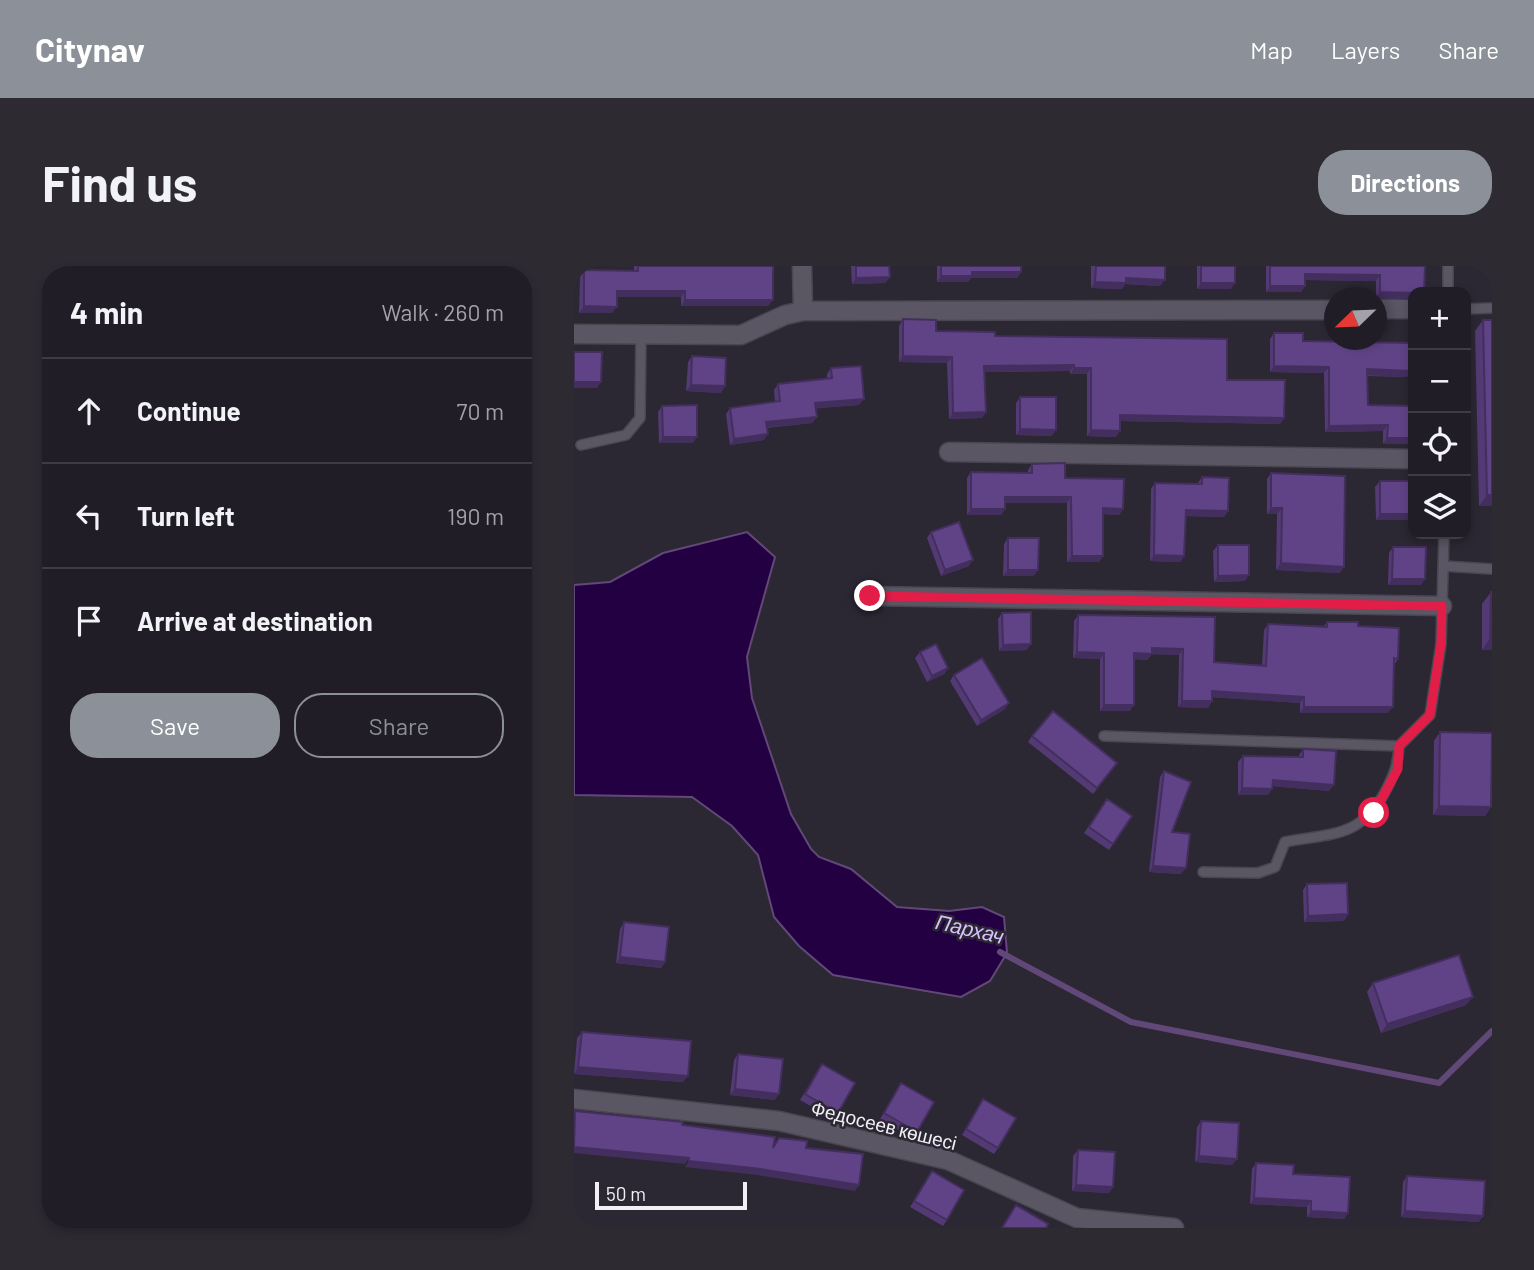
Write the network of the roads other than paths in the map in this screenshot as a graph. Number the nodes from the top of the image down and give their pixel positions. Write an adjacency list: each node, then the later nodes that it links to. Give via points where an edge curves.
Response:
1 (802, 266): 9 (street)
2 (1448, 266): 3 (lane)
3 (1448, 287)
4 (1492, 308): 7 (lane)
5 (1387, 309): 6 (street)
6 (1408, 309)
7 (1471, 309)
8 (1324, 310): 9 (street)
9 (803, 311): 11 (street, via 741,335)
10 (574, 334): 11 (street)
11 (641, 334): 12 (lane, via 639,418 626,435)
12 (581, 445)
13 (949, 452): 14 (street)
14 (1408, 459)
15 (1444, 539): 16 (lane)
16 (1443, 566): 17 (lane); 19 (lane)
17 (1492, 569)
18 (870, 596): 19 (street)
19 (1442, 606): 21 (lane, via 1430,715)
20 (1104, 736): 21 (lane)
21 (1399, 746): 22 (lane, via 1398,769 1374,813 1361,825 1285,842 1275,867 1258,873)
22 (1202, 872)
23 (574, 1098): 24 (street, Федосеев көшесі, via 779,1121 948,1160)
24 (1078, 1223): 25 (street, Федосеев көшесі)
25 (1174, 1228)

